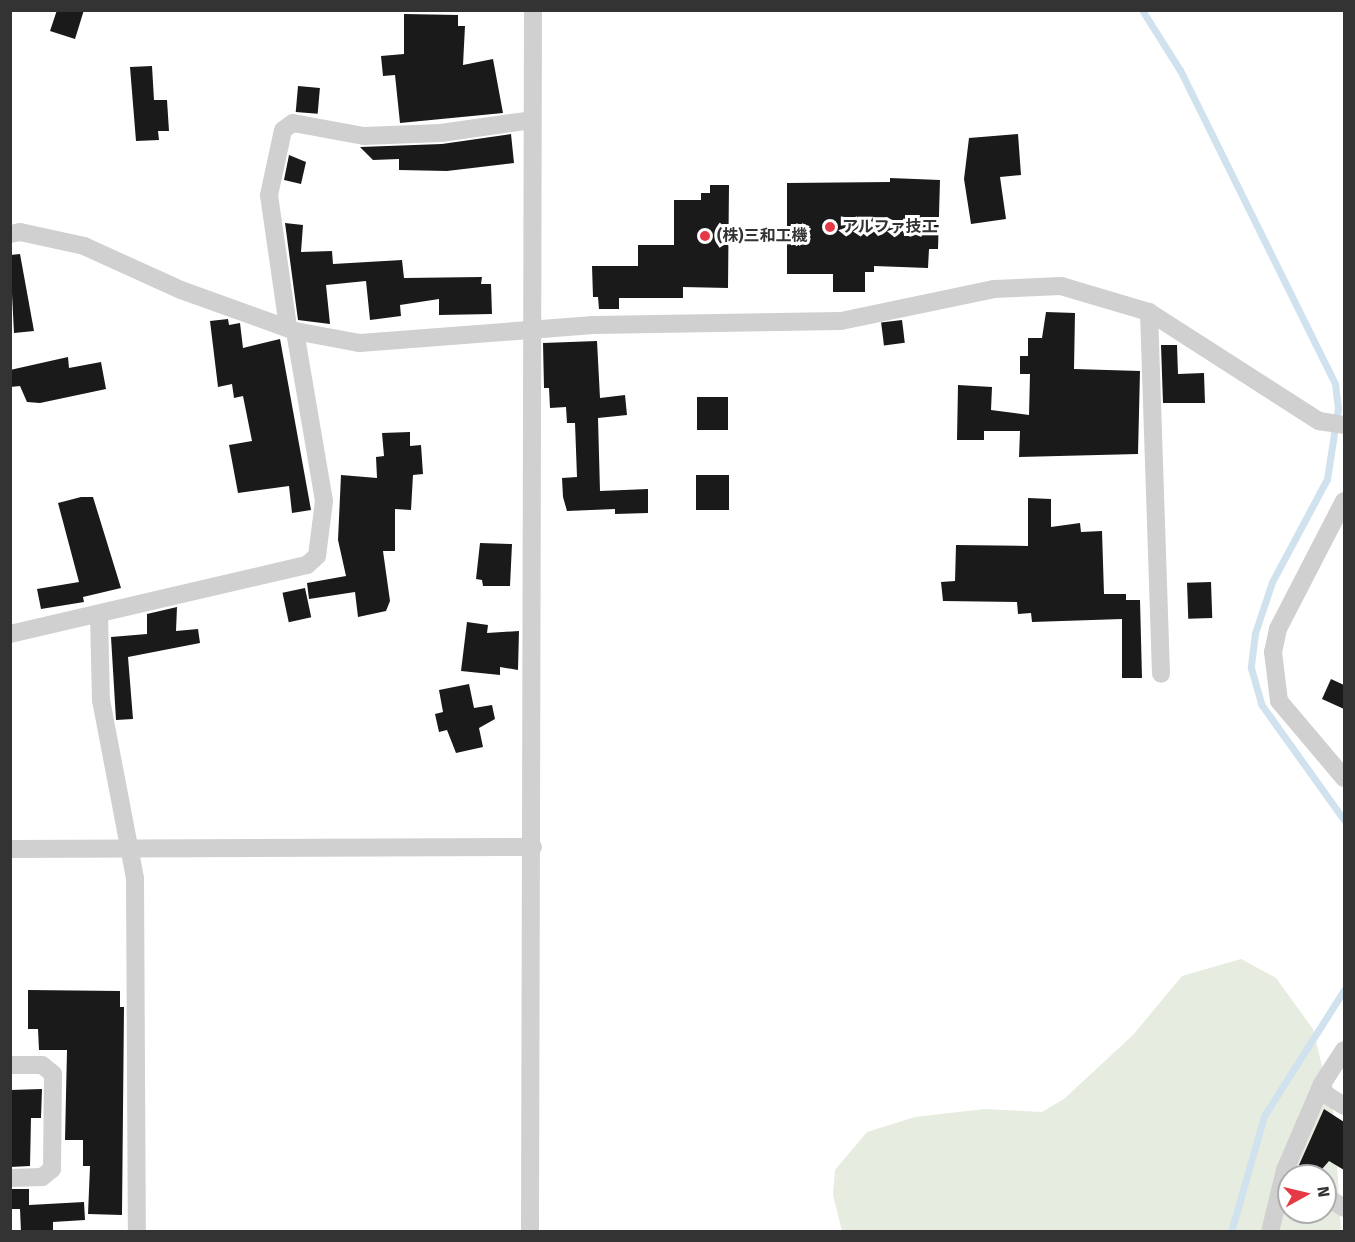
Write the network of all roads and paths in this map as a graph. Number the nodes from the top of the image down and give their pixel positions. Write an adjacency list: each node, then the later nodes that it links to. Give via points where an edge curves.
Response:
1 (533, 10): 2 (street)
2 (532, 120): 5 (street, via 441,133 364,136 293,123 283,130 268,195); 6 (street)
3 (10, 234): 5 (street, via 20,232 84,246 181,290)
4 (1149, 312): 6 (street, via 1061,286 994,289 841,321 593,325); 7 (street, via 1319,421); 11 (street)
5 (291, 329): 6 (street, via 360,344); 9 (street, via 324,501 317,556 307,565)
6 (535, 332): 13 (street)
7 (1344, 425)
8 (1344, 501): 12 (street, via 1278,629 1273,652 1280,701)
9 (99, 614): 10 (street); 15 (street, via 101,700)
10 (10, 634)
11 (1161, 674)
12 (1344, 778)
13 (533, 847): 15 (street); 22 (street)
14 (10, 849): 15 (street)
15 (131, 849): 21 (street, via 135,879)
16 (1344, 1050): 18 (street)
17 (10, 1065): 20 (street, via 42,1065 53,1074 52,1169 42,1178)
18 (1322, 1084): 19 (street, via 1325,1094); 23 (street, via 1285,1170)
19 (1344, 1106)
20 (10, 1178)
21 (137, 1232)
22 (530, 1232)
23 (1270, 1232)

